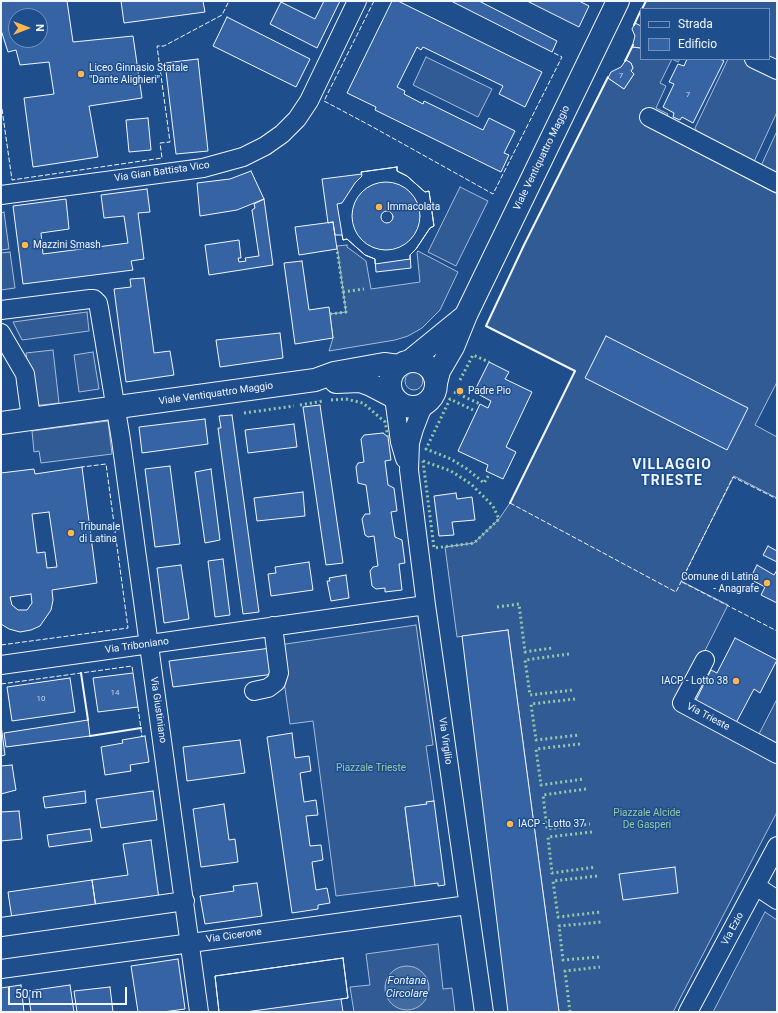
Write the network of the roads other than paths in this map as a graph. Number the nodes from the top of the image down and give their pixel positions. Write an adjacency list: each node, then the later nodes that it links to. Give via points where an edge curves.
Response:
1 (357, 1): 7 (street, Via Gian Battista Vico, via 309,101 297,119 265,146 243,156 203,168)
2 (618, 1): 9 (main road, Viale Ventiquattro Maggio)
3 (756, 60): 4 (street)
4 (777, 70)
5 (649, 117): 6 (street)
6 (777, 183)
7 (1, 195)
8 (1, 310): 17 (street, Via Giustiniano, via 94,299 98,302)
9 (466, 315): 12 (main road); 14 (main road, Viale Ventiquattro Maggio)
10 (1, 333): 11 (street)
11 (5, 349): 18 (street, via 21,365 25,374)
12 (404, 363): 13 (main road, via 334,373); 14 (main road, via 424,364 434,375); 15 (main road, via 394,371 390,384)
13 (315, 380): 15 (main road, via 360,381); 17 (main road, Viale Ventiquattro Maggio)
14 (436, 382): 16 (main road, via 432,397)
15 (394, 397): 16 (main road, via 406,406); 20 (street, via 400,442)
16 (427, 402): 20 (street, via 421,411 410,443)
17 (116, 407): 18 (main road, Viale Ventiquattro Maggio); 23 (street, Via Giustiniano)
18 (31, 418): 19 (main road, Viale Ventiquattro Maggio)
19 (1, 422)
20 (409, 470): 21 (street, Via Virgilio)
21 (426, 604): 22 (street, Via Triboniano); 32 (street, Via Virgilio)
22 (273, 626): 23 (street, Via Triboniano); 26 (street, via 280,673 276,682 268,688)
23 (148, 644): 25 (street, Via Triboniano); 31 (street, Via Giustiniano)
24 (705, 660): 27 (street, Via Trieste, via 682,703)
25 (1, 665)
26 (254, 691)
27 (777, 754)
28 (777, 846): 29 (street, Via Ezio)
29 (756, 886): 30 (street); 38 (street, Via Ezio)
30 (777, 900)
31 (184, 901): 33 (street); 34 (street, Via Giustiniano)
32 (468, 905): 34 (street, Via Cicerone); 37 (street, Via Virgilio)
33 (1, 927)
34 (190, 942): 35 (street, Via Cicerone); 36 (street, Via Giustiniano)
35 (1, 969)
36 (199, 1012)
37 (484, 1012)
38 (688, 1012)

